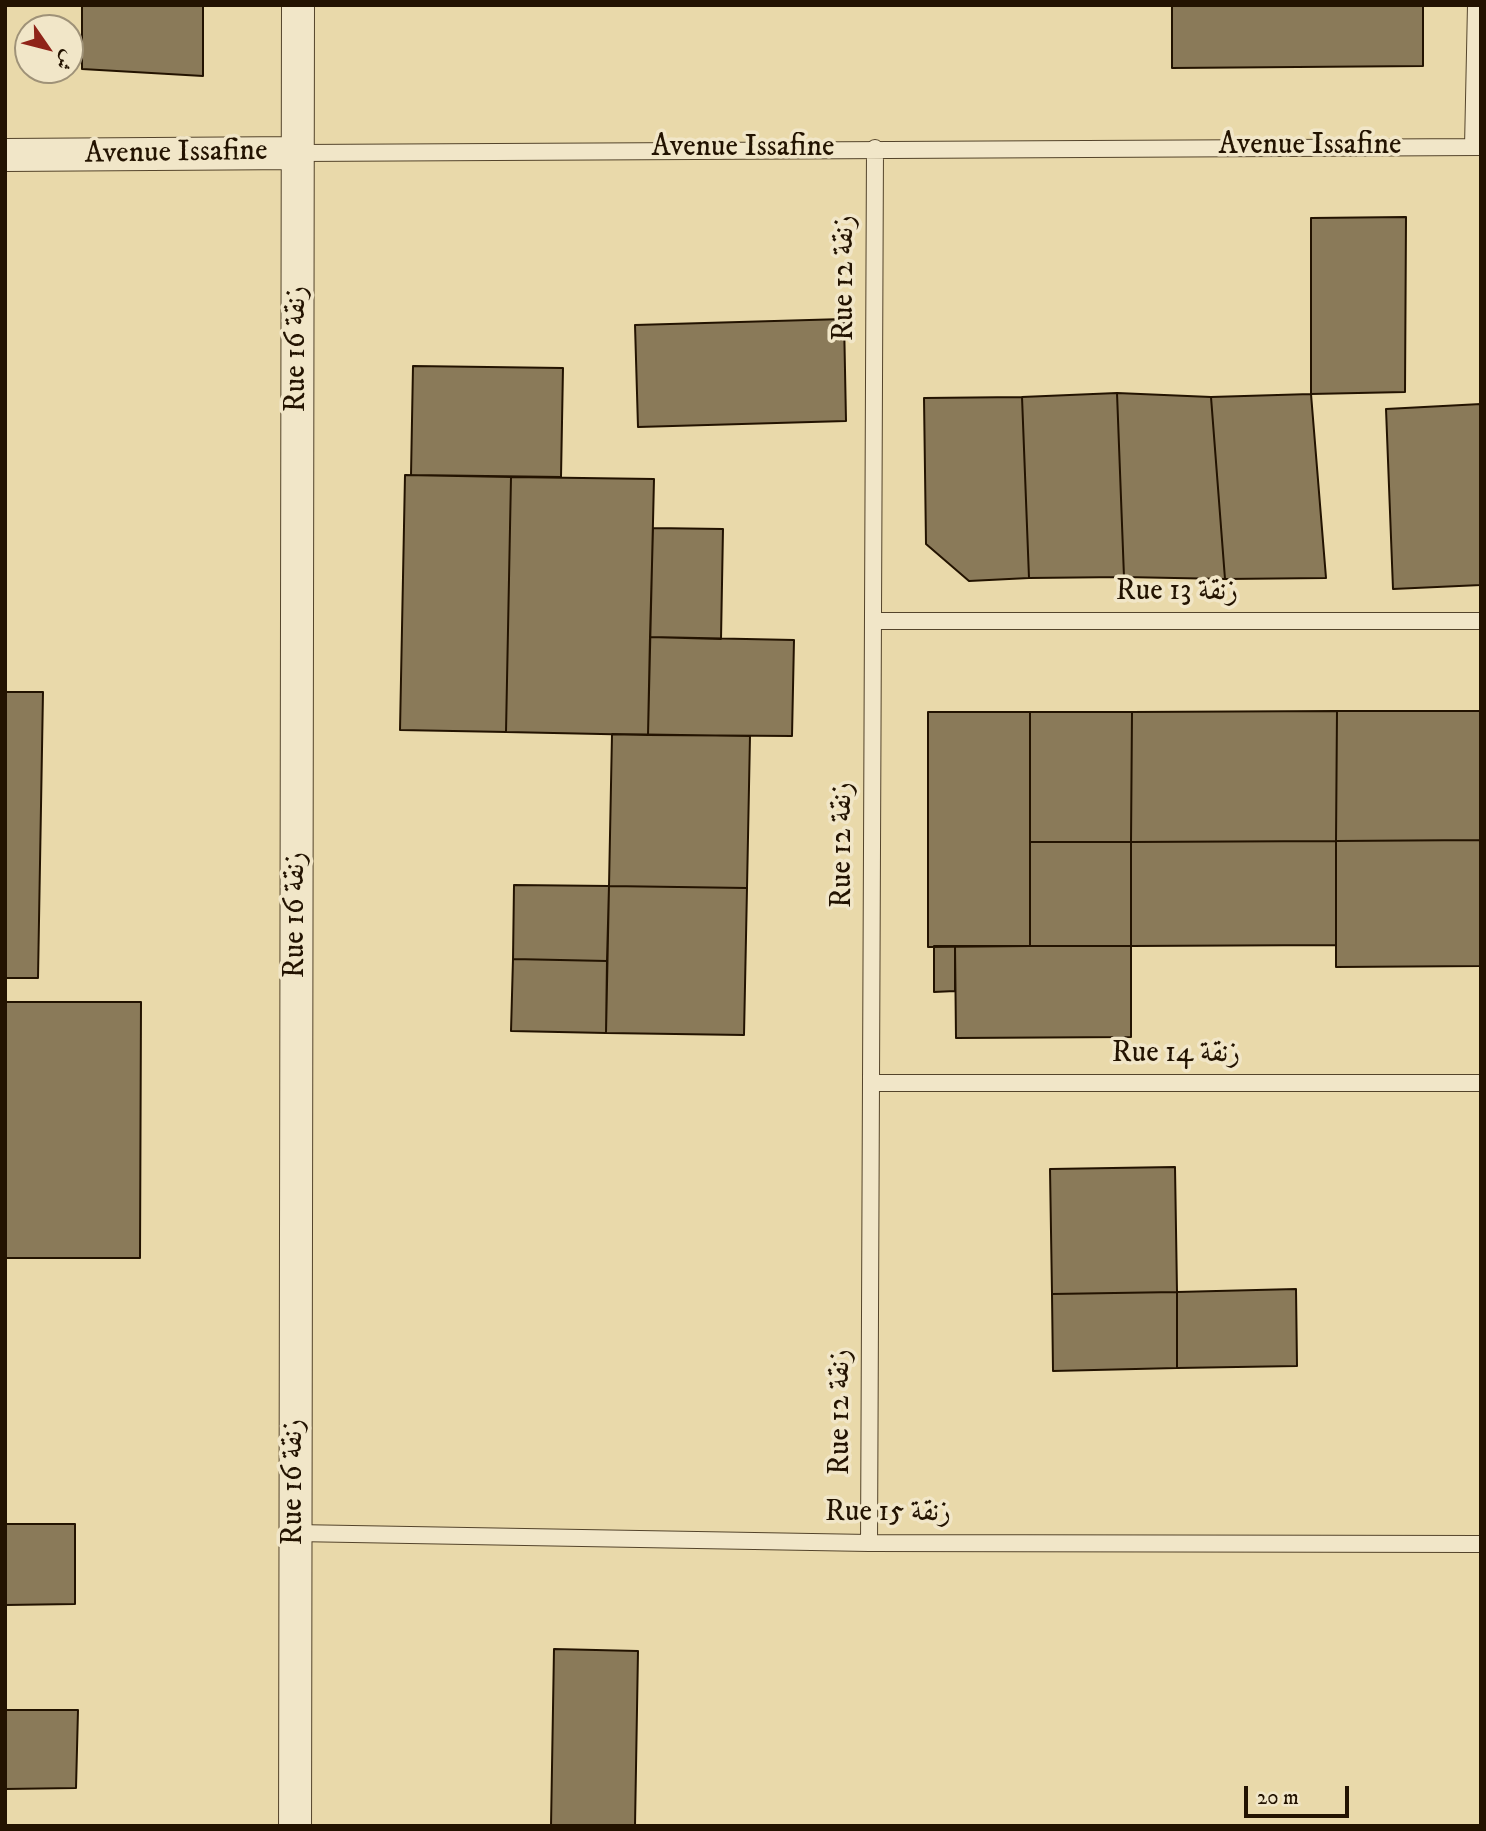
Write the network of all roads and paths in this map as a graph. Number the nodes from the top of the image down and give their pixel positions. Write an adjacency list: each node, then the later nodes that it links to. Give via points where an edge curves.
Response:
1 (298, 5): 5 (street, Rue 16 زنقة)
2 (1476, 5): 3 (lane)
3 (1477, 147): 4 (lane, Avenue Issafine)
4 (875, 148): 5 (lane, Avenue Issafine); 7 (lane, Rue 12 زنقة)
5 (299, 153): 6 (street, Avenue Issafine); 11 (street, Rue 16 زنقة)
6 (5, 155)
7 (873, 621): 8 (lane, Rue 13 زنقة); 9 (lane, Rue 12 زنقة)
8 (1481, 621)
9 (871, 1083): 10 (lane, Rue 14 زنقة); 12 (lane, Rue 12 زنقة)
10 (1481, 1083)
11 (295, 1533): 12 (lane, Rue 15 زنقة); 14 (street, Rue 16 زنقة)
12 (869, 1543): 13 (lane, Rue 15 زنقة)
13 (1481, 1544)
14 (295, 1826)

